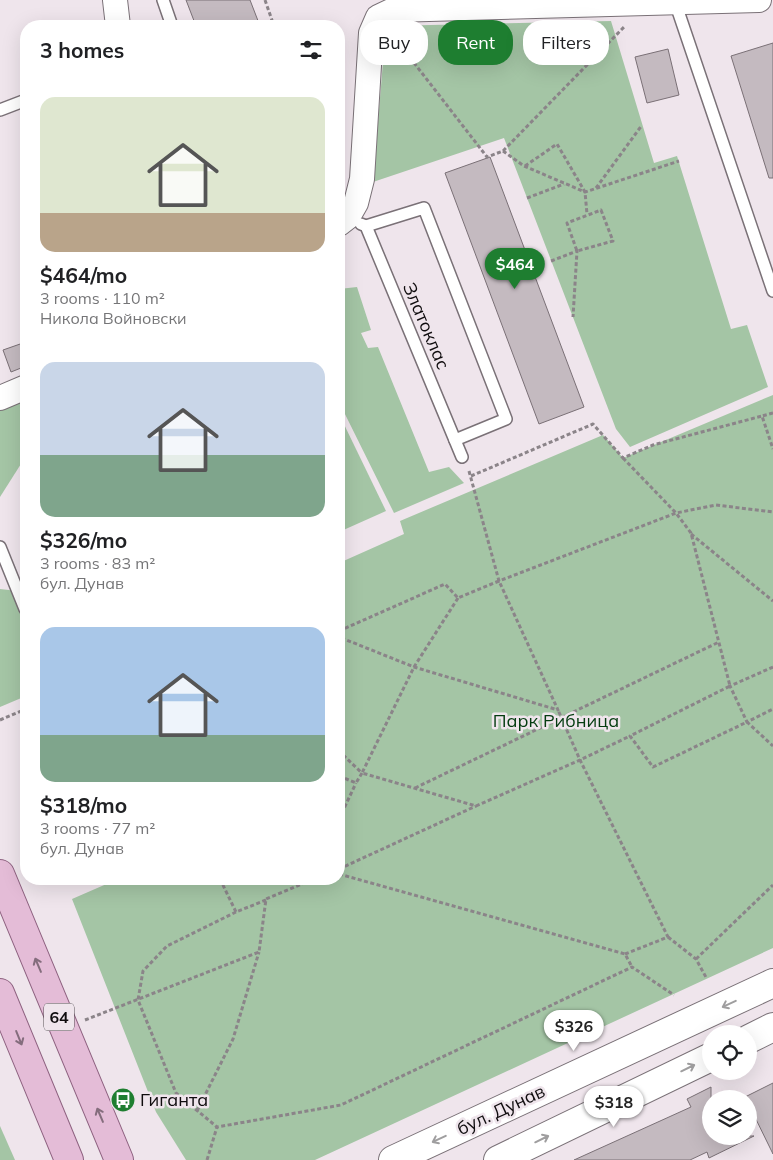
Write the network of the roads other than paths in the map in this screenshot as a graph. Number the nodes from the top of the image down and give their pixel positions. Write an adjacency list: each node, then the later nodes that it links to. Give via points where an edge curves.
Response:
1 (115, 0): 5 (street)
2 (163, 0): 6 (lane)
3 (759, 0): 4 (street)
4 (675, 2): 9 (street, via 393,10 378,17 372,33 362,179); 10 (lane)
5 (117, 20)
6 (170, 20)
7 (20, 102): 8 (lane)
8 (0, 110)
9 (351, 223): 13 (lane, Златоклас); 13 (lane, via 424,208 506,419)
10 (773, 291)
11 (20, 390): 12 (street)
12 (0, 398)
13 (455, 440): 14 (lane, Златоклас)
14 (462, 457)
15 (0, 547): 16 (lane)
16 (20, 597)
17 (0, 874): 24 (main road, 64, one-way to 17)
18 (773, 983): 25 (main road, бул. Дунав, one-way to 25)
19 (0, 993): 23 (main road, one-way to 23)
20 (773, 1027): 21 (main road)
21 (757, 1035)
22 (702, 1061): 26 (main road, one-way to 22)
23 (69, 1160)
24 (119, 1160)
25 (393, 1160)
26 (498, 1160)

